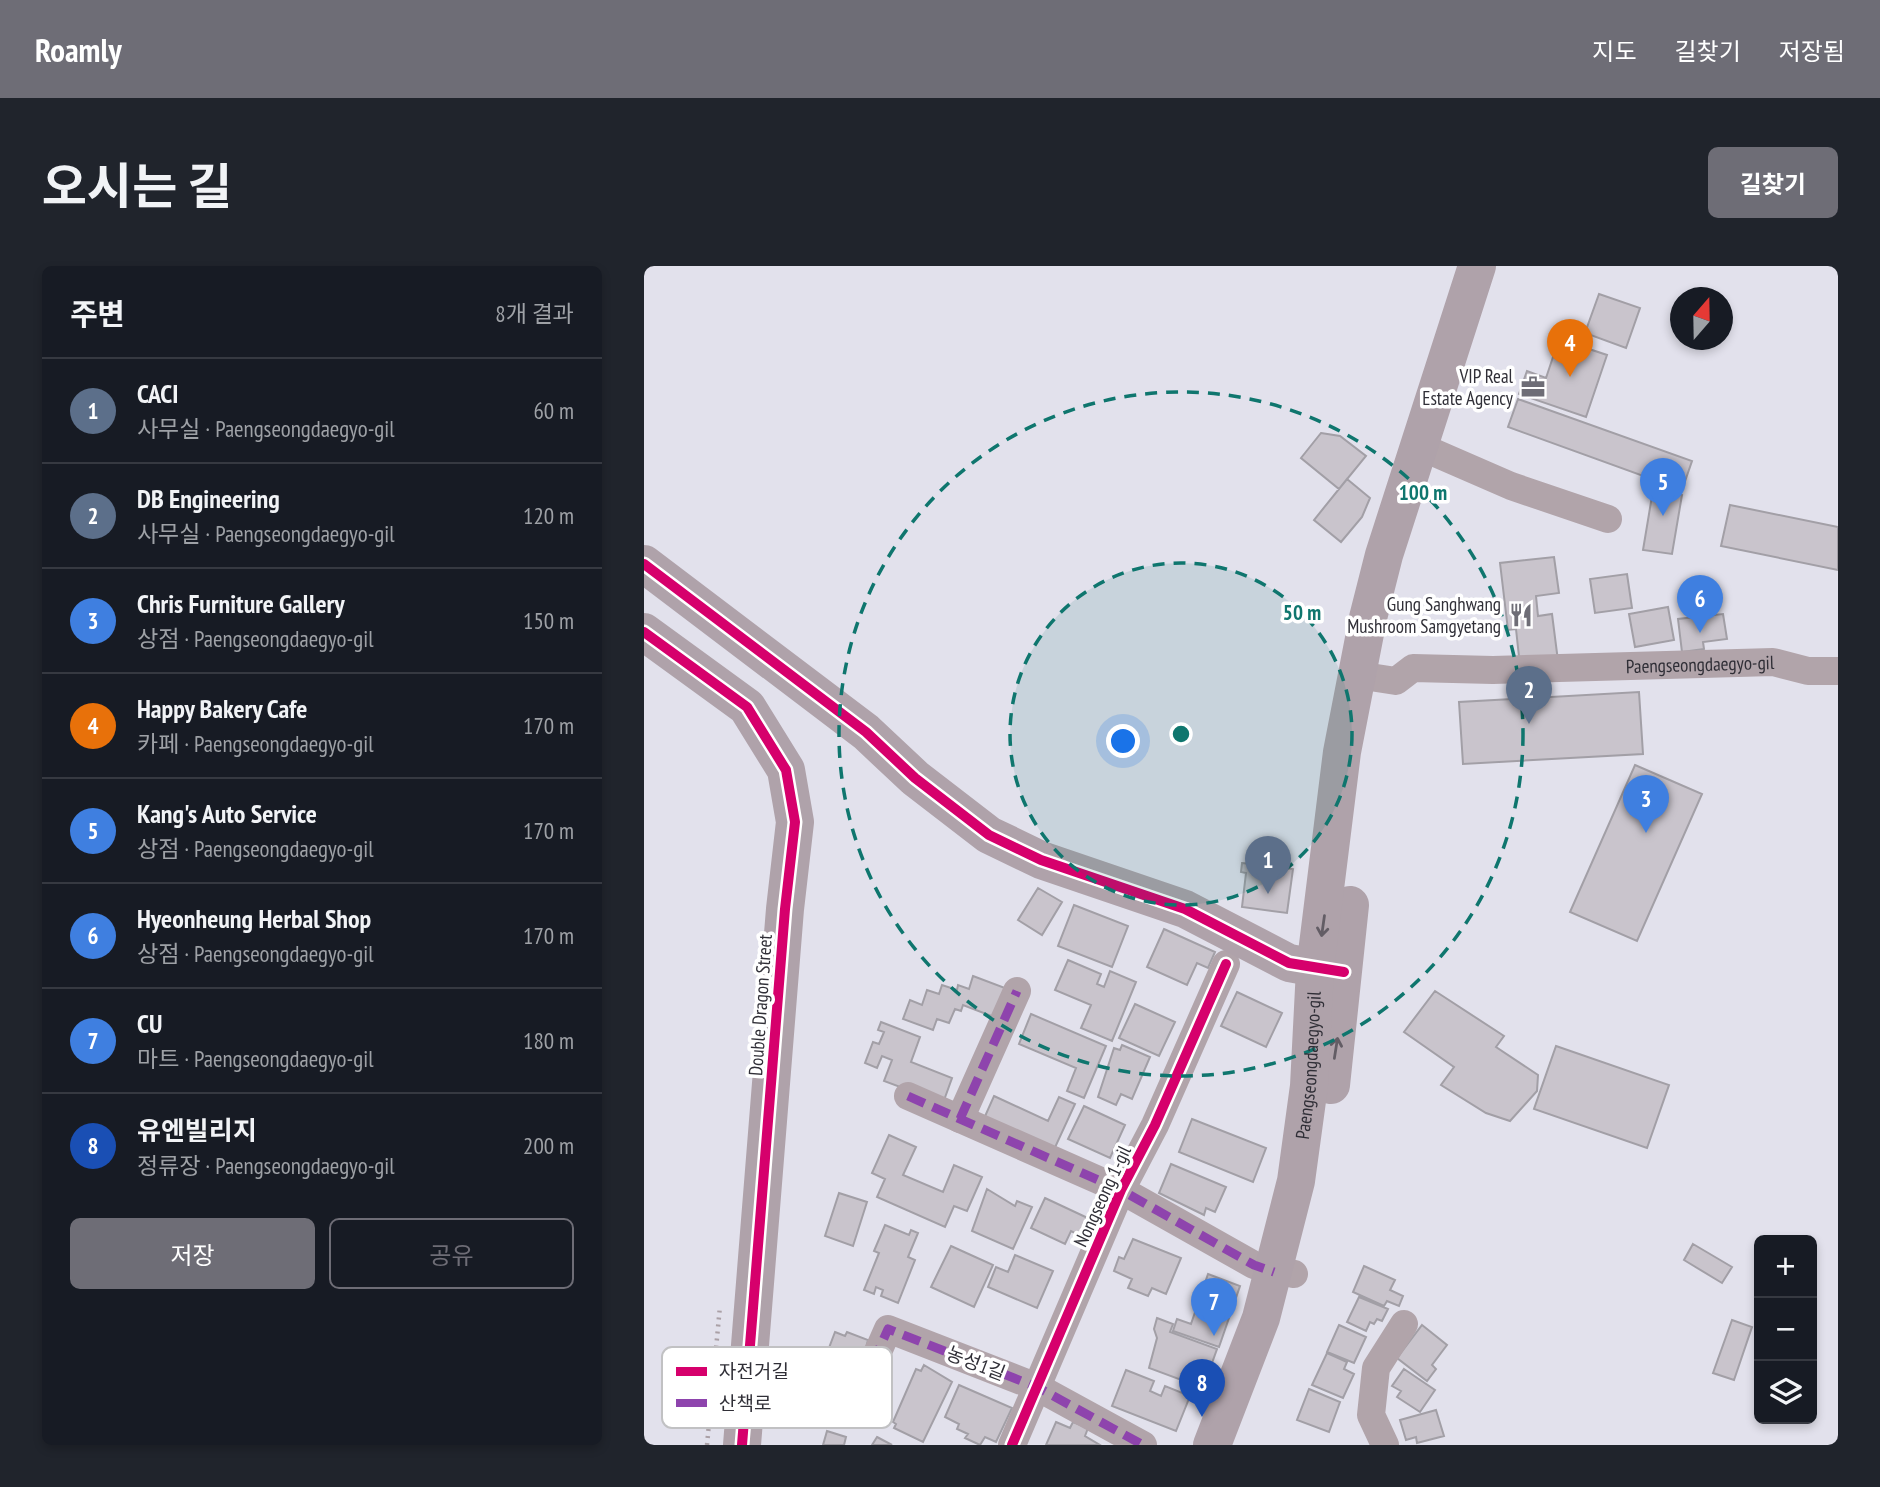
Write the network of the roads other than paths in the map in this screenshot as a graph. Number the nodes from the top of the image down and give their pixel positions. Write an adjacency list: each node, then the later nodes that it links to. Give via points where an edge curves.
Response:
1 (1477, 266): 3 (street, Paengseongdaegyo-gil)
2 (1500, 266): 3 (street)
3 (1427, 450): 4 (street, via 1511,486); 8 (street, Paengseongdaegyo-gil, via 1384,555)
4 (1608, 519)
5 (644, 564): 10 (street, via 866,732 915,778 989,835 1041,860 1185,909 1289,963)
6 (644, 632): 17 (street, Double Dragon Street, via 747,707 786,770 795,821)
7 (1838, 671): 8 (street, Paengseongdaegyo-gil, via 1808,671 1773,662 1689,663 1413,668 1396,681)
8 (1367, 677): 10 (street, Paengseongdaegyo-gil, via 1342,752 1322,931)
9 (1226, 964): 14 (street, Nongseong 1-gil, via 1155,1125)
10 (1330, 971): 15 (street, Paengseongdaegyo-gil, via 1308,1086)
11 (1017, 991): 13 (street)
12 (908, 1097): 13 (street, Nongseong 1-gil)
13 (960, 1119): 14 (street, Nongseong 1-gil)
14 (1121, 1189): 15 (street, Nongseong 1-gil, via 1254,1265); 19 (street, Nongseong 1-gil)
15 (1284, 1273): 22 (street, Paengseongdaegyo-gil, via 1261,1318); 23 (street, via 1286,1307)
16 (1404, 1324): 24 (street, via 1376,1368 1371,1415)
17 (750, 1347)
18 (880, 1347): 19 (street, 농성1길, via 888,1329)
19 (1037, 1387): 20 (street, Nongseong 1-gil); 21 (street, 농성1길)
20 (1012, 1445)
21 (1143, 1445)
22 (1212, 1445)
23 (1236, 1445)
24 (1385, 1445)

